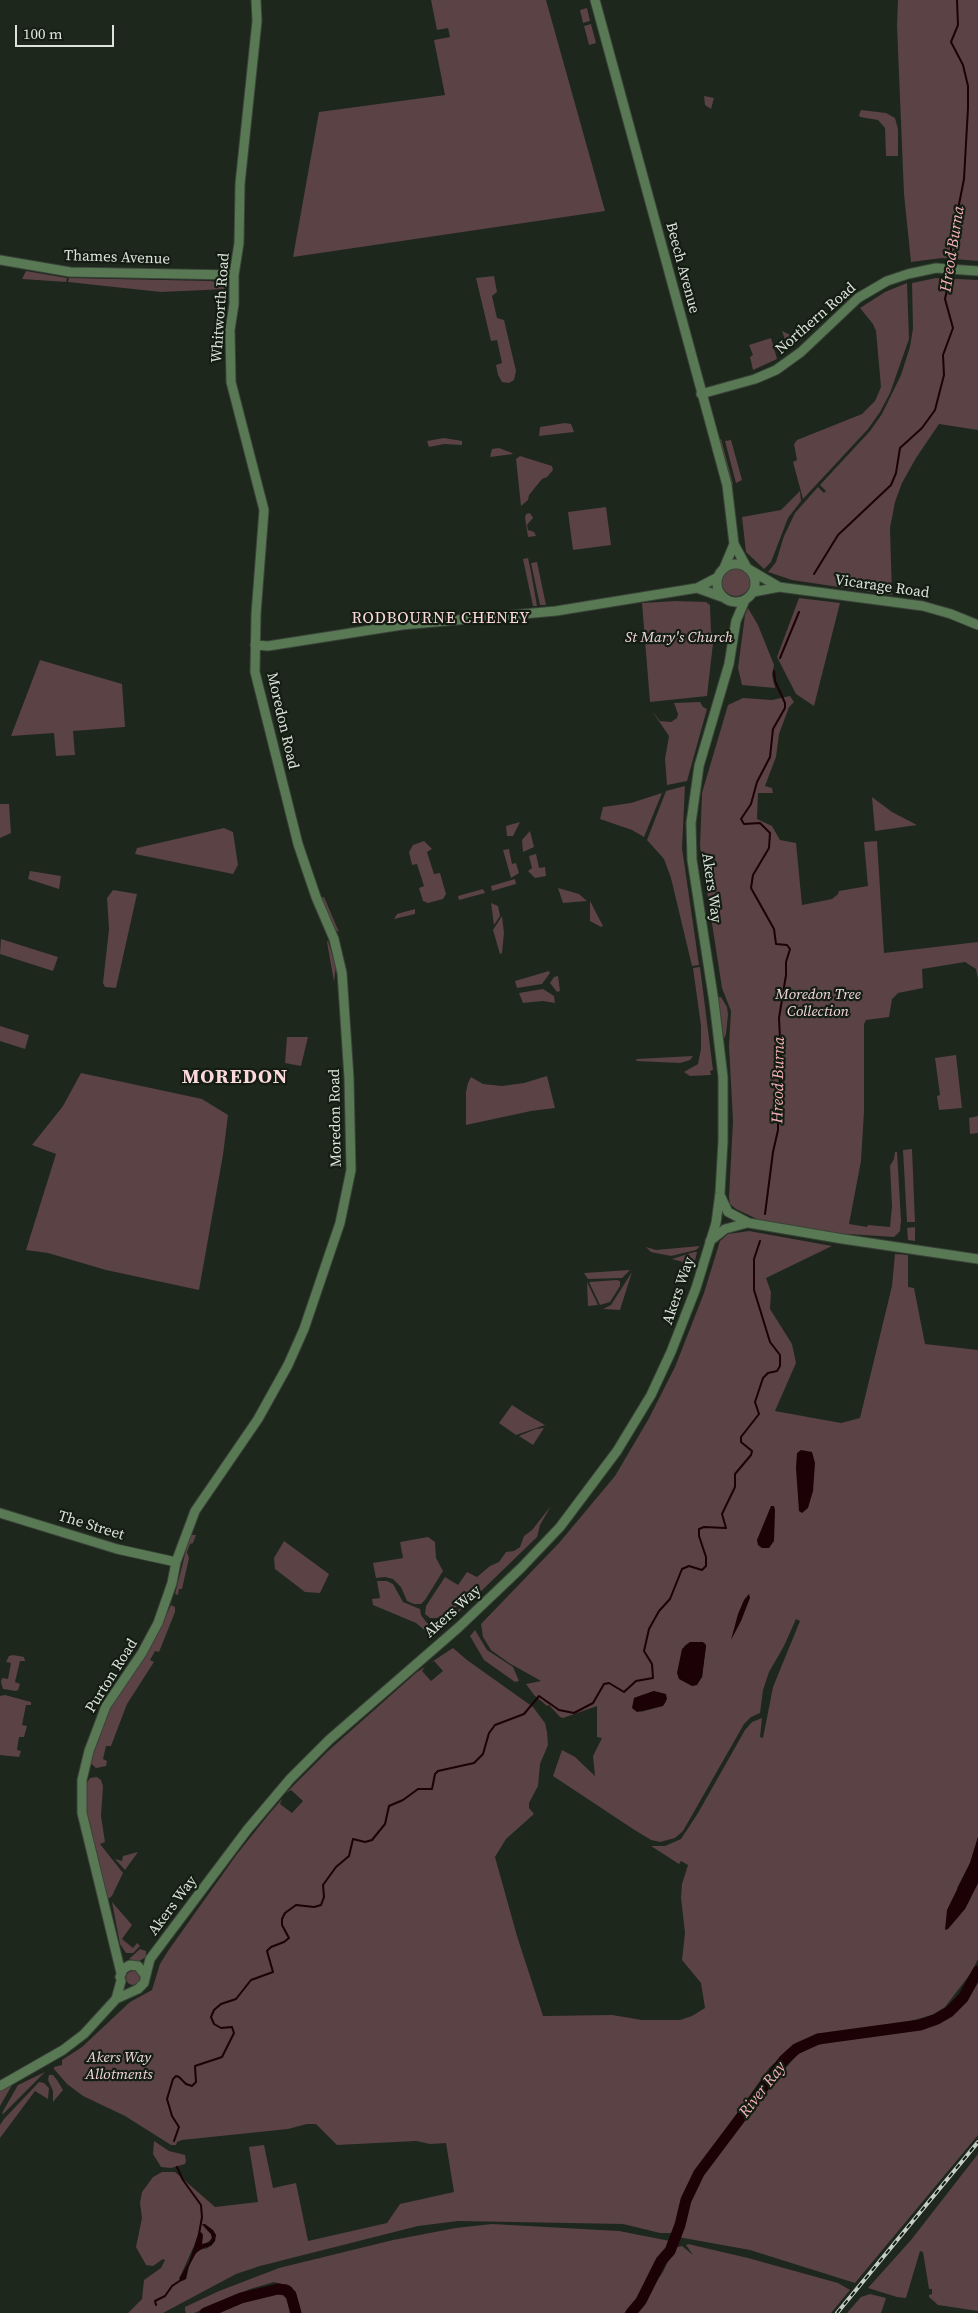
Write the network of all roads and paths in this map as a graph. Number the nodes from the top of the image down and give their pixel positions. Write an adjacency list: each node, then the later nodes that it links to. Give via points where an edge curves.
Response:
1 (256, 0): 5 (main road, Whitworth Road, via 256,32 240,184 239,248)
2 (595, 0): 6 (main road, Beech Avenue)
3 (0, 260): 5 (main road, Thames Avenue, via 70,272)
4 (978, 271): 6 (main road, Northern Road, via 949,268 908,274 879,285 858,298 801,352 776,370)
5 (234, 275): 18 (main road, Whitworth Road, via 229,351 231,382 264,510)
6 (701, 394): 7 (main road, Beech Avenue, via 727,485)
7 (734, 544): 8 (main road, Beech Avenue); 9 (main road, Beech Avenue)
8 (724, 568): 9 (main road, via 736,564); 10 (main road)
9 (748, 569): 11 (main road, Vicarage Road); 13 (main road, via 755,580)
10 (718, 577): 12 (main road); 14 (main road, via 718,589)
11 (779, 587): 13 (main road, Vicarage Road); 17 (main road, Vicarage Road, via 923,606)
12 (697, 588): 14 (main road); 18 (main road, via 520,616 402,625 268,646)
13 (753, 592): 15 (main road)
14 (726, 599): 15 (main road); 16 (main road)
15 (745, 600): 16 (main road, Akers Way)
16 (736, 621): 19 (main road, Akers Way, via 729,664 696,782 691,832 723,1077)
17 (978, 625)
18 (255, 645): 27 (main road, Moredon Road, via 255,667 263,709 294,830 311,884 334,939 342,973 352,1170 340,1223 304,1329 288,1365 258,1419 200,1502 188,1525)
19 (720, 1193): 20 (main road, Akers Way); 21 (main road, Akers Way)
20 (729, 1213): 21 (main road, via 722,1211); 22 (main road); 23 (main road, Akers Way, via 733,1218)
21 (716, 1220): 23 (main road, via 719,1227); 24 (main road, Akers Way)
22 (749, 1223): 23 (main road); 25 (main road)
23 (727, 1228): 24 (main road, Akers Way)
24 (710, 1241): 29 (main road, Akers Way, via 692,1301 662,1372 629,1433 589,1491 521,1568 450,1635 328,1740 290,1779 247,1830)
25 (978, 1259)
26 (0, 1513): 27 (main road, The Street, via 108,1547)
27 (176, 1562): 28 (main road, Purton Road, via 150,1642 100,1716 82,1780 83,1822)
28 (116, 1952): 30 (main road); 32 (main road, Purton Road)
29 (150, 1959): 30 (main road, Akers Way); 31 (main road, Akers Way)
30 (134, 1965): 31 (main road); 32 (main road, via 126,1967)
31 (145, 1975): 33 (main road, via 144,1983)
32 (121, 1977): 33 (main road, via 126,1988); 34 (main road, Purton Road)
33 (134, 1990): 34 (main road, Purton Road)
34 (116, 1999): 35 (main road, Purton Road, via 104,2015 75,2041)
35 (0, 2086)

